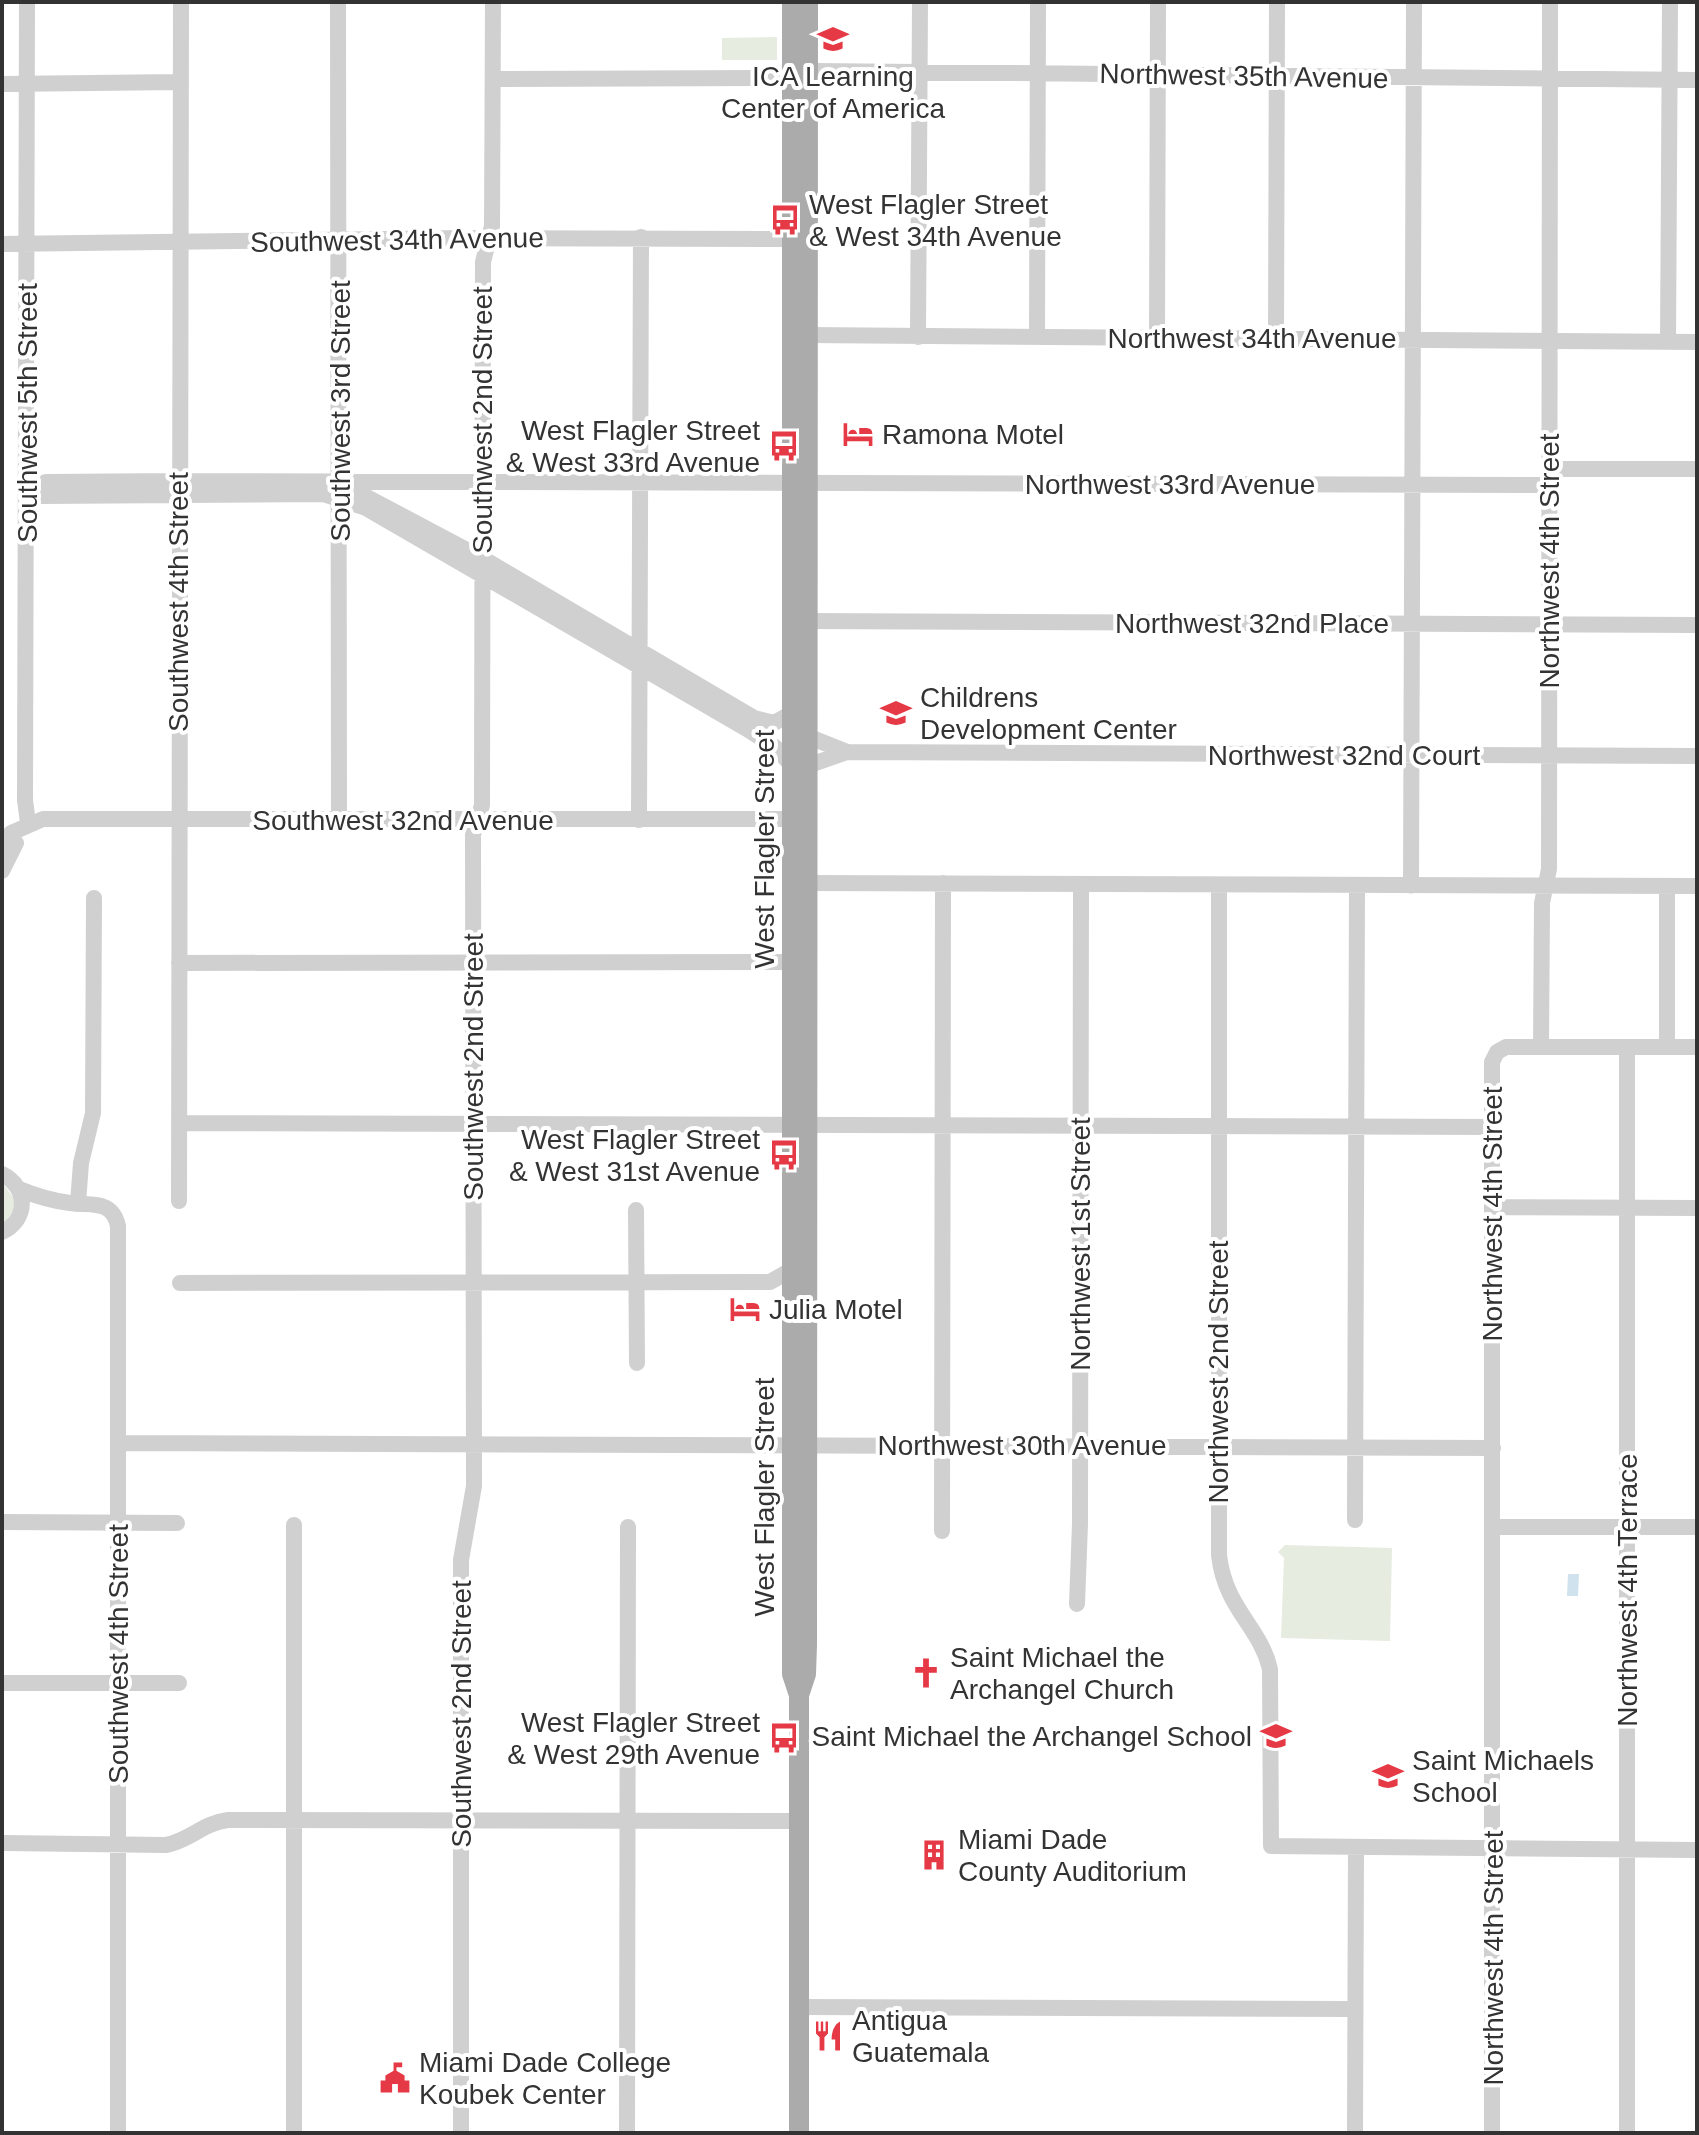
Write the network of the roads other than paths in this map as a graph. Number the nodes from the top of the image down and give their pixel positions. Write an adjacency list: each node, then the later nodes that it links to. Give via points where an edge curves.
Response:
1 (27, 2): 26 (street, Southwest 5th Street)
2 (181, 2): 24 (street, Southwest 4th Street)
3 (338, 2): 30 (street, Southwest 3rd Street)
4 (493, 2): 21 (street, Southwest 2nd Street)
5 (792, 2): 15 (main road, West Flagler Street)
6 (808, 2): 15 (main road, West Flagler Street)
7 (920, 2): 14 (street)
8 (1038, 2): 16 (street)
9 (1158, 2): 17 (street)
10 (1277, 2): 18 (street)
11 (1414, 2): 19 (street)
12 (1550, 2): 20 (street, Northwest 4th Street)
13 (1670, 2): 22 (street)
14 (919, 72): 15 (street, Northwest 35th Avenue); 16 (street, Northwest 35th Avenue); 36 (street)
15 (800, 74): 21 (street, Northwest 35th Avenue); 29 (main road, West Flagler Street); 34 (main road, West Flagler Street)
16 (1038, 74): 17 (street, Northwest 35th Avenue); 35 (street)
17 (1158, 75): 18 (street, Northwest 35th Avenue); 37 (street)
18 (1277, 75): 19 (street, Northwest 35th Avenue); 38 (street)
19 (1414, 78): 20 (street, Northwest 35th Avenue); 39 (street)
20 (1550, 78): 22 (street, Northwest 35th Avenue); 40 (street, Northwest 4th Street)
21 (493, 79): 28 (street, Southwest 2nd Street)
22 (1669, 80): 23 (street, Northwest 35th Avenue); 41 (street)
23 (1697, 80)
24 (181, 82): 26 (street); 31 (street, Southwest 4th Street)
25 (2, 84): 26 (street)
26 (27, 84): 33 (street, Southwest 5th Street)
27 (641, 237): 28 (street, Southwest 34th Avenue); 29 (street, Southwest 34th Avenue); 45 (street)
28 (489, 239): 30 (street, Southwest 34th Avenue); 47 (street, Southwest 2nd Street, via 483,262)
29 (792, 239): 46 (main road, West Flagler Street)
30 (339, 241): 31 (street, Southwest 34th Avenue); 52 (street, Southwest 3rd Street)
31 (179, 243): 33 (street, Southwest 34th Avenue); 50 (street, Southwest 4th Street)
32 (2, 244): 33 (street, Southwest 34th Avenue)
33 (28, 244): 51 (street, Southwest 5th Street)
34 (807, 335): 36 (street, Northwest 34th Avenue); 46 (main road, West Flagler Street)
35 (1037, 336): 36 (street, Northwest 34th Avenue); 37 (street, Northwest 34th Avenue)
36 (918, 337)
37 (1157, 337): 38 (street, Northwest 34th Avenue)
38 (1276, 337): 39 (street, Northwest 34th Avenue)
39 (1413, 340): 40 (street, Northwest 34th Avenue); 49 (street)
40 (1550, 341): 41 (street, Northwest 34th Avenue); 44 (street, Northwest 4th Street)
41 (1668, 342): 42 (street, Northwest 34th Avenue)
42 (1697, 342)
43 (1697, 469): 44 (street, Northwest 33rd Avenue)
44 (1549, 477): 49 (street, Northwest 33rd Avenue); 57 (street, Northwest 4th Street)
45 (639, 482): 46 (street, Northwest 33rd Avenue); 47 (street, Northwest 33rd Avenue); 59 (street)
46 (800, 482): 49 (street, Northwest 33rd Avenue); 55 (main road, West Flagler Street); 60 (main road, West Flagler Street)
47 (482, 483): 48 (street, Northwest 33rd Avenue); 54 (street, Southwest 2nd Street)
48 (404, 484): 52 (street, Northwest 33rd Avenue); 53 (street)
49 (1413, 485): 56 (street)
50 (178, 488): 51 (street, Northwest 33rd Avenue, via 41,496); 52 (street, Northwest 33rd Avenue); 68 (street, Southwest 4th Street)
51 (27, 489): 73 (street, Southwest 5th Street)
52 (339, 490): 53 (street); 54 (street); 70 (street, Southwest 3rd Street)
53 (396, 510): 54 (street)
54 (482, 565): 59 (street); 71 (street, Southwest 2nd Street, via 482,805)
55 (807, 621): 56 (street, Northwest 32nd Place); 61 (main road, West Flagler Street)
56 (1413, 624): 57 (street, Northwest 32nd Place); 63 (street)
57 (1549, 624): 58 (street, Northwest 32nd Place); 64 (street, Northwest 4th Street)
58 (1697, 625)
59 (639, 658): 60 (street, via 762,721 774,723); 66 (street); 72 (street)
60 (792, 713): 66 (main road, West Flagler Street)
61 (807, 736): 62 (street, Northwest 32nd Court); 66 (main road, West Flagler Street)
62 (847, 752): 63 (street, Northwest 32nd Court); 66 (street, Northwest 32nd Court)
63 (1412, 755): 64 (street, Northwest 32nd Court); 80 (street)
64 (1549, 756): 65 (street, Northwest 32nd Court); 81 (street, Northwest 4th Street)
65 (1697, 756)
66 (800, 766): 67 (main road, West Flagler Street); 69 (main road, West Flagler Street)
67 (807, 801): 69 (main road); 84 (main road, West Flagler Street)
68 (178, 819): 70 (street, Southwest 32nd Avenue); 73 (street, Southwest 32nd Avenue, via 43,819); 87 (street, Southwest 4th Street)
69 (792, 819): 72 (street, Southwest 32nd Avenue); 84 (main road, West Flagler Street)
70 (339, 820): 71 (street, Southwest 32nd Avenue)
71 (477, 820): 72 (street, Southwest 32nd Avenue); 88 (street, Southwest 2nd Street)
72 (639, 820)
73 (23, 826): 74 (street, via 11,833); 75 (street)
74 (2, 851)
75 (2, 871)
76 (943, 883): 77 (street); 84 (street); 96 (street)
77 (1081, 884): 78 (street); 97 (street, Northwest 1st Street)
78 (1219, 885): 79 (street); 98 (street, Northwest 2nd Street)
79 (1357, 885): 80 (street); 99 (street)
80 (1411, 886): 81 (street)
81 (1545, 886): 82 (street); 89 (street, Northwest 4th Street)
82 (1667, 886): 83 (street); 91 (street)
83 (1697, 886)
84 (800, 889): 86 (main road, West Flagler Street); 95 (main road, West Flagler Street)
85 (94, 898): 103 (street, via 93,1113)
86 (792, 962): 88 (street); 95 (main road, West Flagler Street)
87 (179, 963): 88 (street); 93 (street, Southwest 4th Street)
88 (472, 963): 94 (street, Southwest 2nd Street)
89 (1541, 1047): 90 (street); 100 (street, Northwest 4th Street, via 1506,1047 1493,1056)
90 (1627, 1047): 91 (street); 105 (street, Northwest 4th Terrace)
91 (1667, 1047): 92 (street)
92 (1697, 1047)
93 (180, 1123): 94 (street); 102 (street, Southwest 4th Street)
94 (473, 1124): 95 (street); 111 (street, Southwest 2nd Street)
95 (800, 1124): 96 (street); 110 (main road, West Flagler Street); 118 (main road, West Flagler Street)
96 (942, 1124): 97 (street); 120 (street)
97 (1080, 1124): 98 (street); 121 (street, Northwest 1st Street)
98 (1219, 1126): 99 (street); 122 (street, Northwest 2nd Street)
99 (1356, 1126): 100 (street); 123 (street)
100 (1492, 1127): 104 (street, Northwest 4th Street)
101 (8, 1176): 103 (street); 108 (street, via 23,1203)
102 (179, 1201)
103 (73, 1203): 108 (street, via 33,1211); 117 (street, Southwest 4th Street, via 108,1208 118,1226)
104 (1493, 1207): 105 (street); 124 (street, Northwest 4th Street)
105 (1627, 1208): 106 (street); 132 (street, Northwest 4th Terrace)
106 (1697, 1208)
107 (636, 1210): 112 (street)
108 (10, 1227): 109 (street)
109 (2, 1244)
110 (791, 1270): 113 (street); 115 (main road, West Flagler Street)
111 (474, 1282): 112 (street); 114 (street); 119 (street, Southwest 2nd Street)
112 (636, 1282): 113 (street); 116 (street)
113 (770, 1282): 115 (street)
114 (180, 1283)
115 (791, 1292): 118 (main road, West Flagler Street)
116 (637, 1363)
117 (118, 1443): 119 (street, Northwest 30th Avenue); 127 (street, Southwest 4th Street)
118 (799, 1443): 119 (street, Northwest 30th Avenue); 120 (street, Northwest 30th Avenue); 135 (main road, West Flagler Street); 136 (main road, West Flagler Street)
119 (473, 1444): 143 (street, Southwest 2nd Street, via 473,1499 461,1560)
120 (941, 1445): 121 (street, Northwest 30th Avenue); 134 (street)
121 (1080, 1445): 122 (street, Northwest 30th Avenue); 137 (street, Northwest 1st Street)
122 (1218, 1445): 123 (street, Northwest 30th Avenue); 148 (street, Northwest 2nd Street, via 1223,1581 1270,1669 1271,1846)
123 (1356, 1446): 124 (street, Northwest 30th Avenue); 125 (street)
124 (1493, 1448): 131 (street, Northwest 4th Street)
125 (1355, 1520)
126 (2, 1522): 127 (street)
127 (118, 1522): 128 (street); 139 (street, Southwest 4th Street)
128 (177, 1523)
129 (294, 1525): 142 (street)
130 (628, 1527): 144 (street)
131 (1493, 1527): 132 (street); 149 (street, Northwest 4th Street)
132 (1627, 1527): 133 (street); 150 (street, Northwest 4th Terrace)
133 (1697, 1527)
134 (942, 1531)
135 (792, 1572): 136 (main road); 141 (main road, West Flagler Street, via 792,1674)
136 (807, 1600): 141 (main road, West Flagler Street, via 806,1674)
137 (1077, 1604)
138 (2, 1683): 139 (street)
139 (118, 1683): 140 (street); 147 (street, Southwest 4th Street)
140 (179, 1683)
141 (799, 1695): 145 (main road, West Flagler Street)
142 (294, 1821): 143 (street); 147 (street, via 219,1821 172,1844); 155 (street)
143 (461, 1821): 144 (street); 156 (street, Southwest 2nd Street)
144 (627, 1821): 145 (street); 157 (street)
145 (799, 1821): 152 (main road, West Flagler Street)
146 (2, 1843): 147 (street)
147 (118, 1844): 154 (street, Southwest 4th Street)
148 (1356, 1847): 149 (street); 153 (street)
149 (1492, 1849): 150 (street); 160 (street, Northwest 4th Street)
150 (1626, 1850): 151 (street); 161 (street, Northwest 4th Terrace)
151 (1697, 1850)
152 (799, 2007): 153 (street); 158 (main road, West Flagler Street)
153 (1355, 2009): 159 (street)
154 (118, 2133)
155 (294, 2133)
156 (461, 2133)
157 (627, 2133)
158 (799, 2133)
159 (1355, 2133)
160 (1492, 2133)
161 (1627, 2133)

